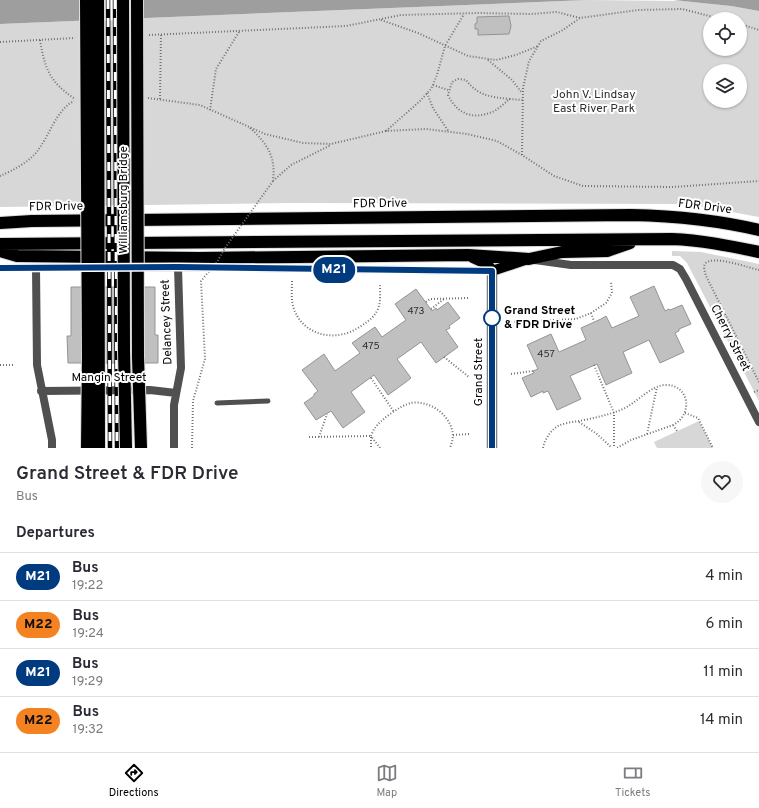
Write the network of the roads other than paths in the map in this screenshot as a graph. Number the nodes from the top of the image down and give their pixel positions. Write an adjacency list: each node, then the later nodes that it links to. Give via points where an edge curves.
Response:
1 (86, 0): 25 (highway, bridge)
2 (98, 0): 26 (highway, bridge)
3 (123, 0): 27 (highway, Williamsburg Bridge, bridge)
4 (137, 0): 28 (highway, Williamsburg Bridge, bridge, via 138,357)
5 (0, 219): 6 (highway)
6 (32, 221): 7 (highway, FDR Drive); 8 (highway, FDR Drive, via 631,215 697,219)
7 (0, 223)
8 (759, 230)
9 (641, 239): 10 (highway); 12 (highway, via 695,240); 14 (highway, via 608,251 562,252)
10 (0, 244)
11 (0, 251): 13 (highway, via 17,256 199,258)
12 (759, 252)
13 (468, 256): 14 (highway); 18 (highway, via 484,262)
14 (529, 259): 18 (main road); 23 (street, Cherry Street, via 571,265 677,267 686,279)
15 (178, 267): 17 (street); 18 (street); 20 (street, Delancey Street, via 181,368)
16 (0, 268): 17 (street)
17 (36, 268): 19 (street, via 37,365)
18 (492, 271): 30 (main road, Grand Street)
19 (41, 391): 20 (street, Mangin Street, via 150,390); 24 (street)
20 (176, 393): 29 (street, Delancey Street)
21 (268, 401): 22 (lane)
22 (217, 403)
23 (759, 422)
24 (52, 448)
25 (87, 448)
26 (99, 448)
27 (126, 448)
28 (141, 448)
29 (174, 448)
30 (492, 448)

